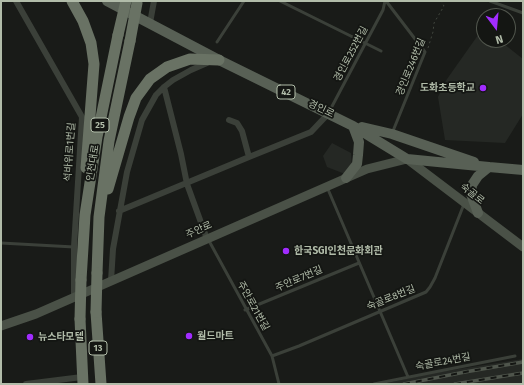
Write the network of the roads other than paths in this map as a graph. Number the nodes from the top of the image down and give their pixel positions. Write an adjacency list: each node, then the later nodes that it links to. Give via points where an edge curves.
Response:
1 (16, 1): 39 (street, 석바위로1번길, via 82,117)
2 (72, 1): 35 (highway, via 91,43 94,64)
3 (108, 1): 14 (main road, 경인로 / 42)
4 (126, 1): 35 (highway, 인천대로 / 25, bridge, via 97,137)
5 (154, 1): 14 (street)
6 (244, 1): 15 (lane)
7 (280, 1): 16 (lane)
8 (386, 1): 16 (lane, 경인로252번길); 18 (lane, 경인로252번길)
9 (490, 1): 12 (lane)
10 (502, 1): 12 (lane)
11 (138, 2): 36 (highway, 인천대로 / 25, bridge, via 109,141)
12 (499, 4): 13 (lane)
13 (523, 13)
14 (150, 23): 19 (main road, 경인로 / 42)
15 (217, 42)
16 (366, 43): 17 (lane); 21 (lane, 경인로252번길)
17 (382, 51)
18 (426, 52): 24 (lane, 경인로246번길)
19 (219, 60): 20 (street, via 200,65); 21 (main road, 경인로 / 42); 36 (highway, via 190,60 167,67 150,79 136,98)
20 (164, 87): 30 (street); 33 (street, via 156,95 142,120 127,172)
21 (329, 113): 23 (main road, 경인로 / 42); 25 (street, via 311,132)
22 (229, 120): 25 (street, via 237,123 242,131)
23 (353, 126): 24 (main road); 26 (main road, 경인로 / 42); 29 (main road, via 359,142 357,164)
24 (392, 134): 27 (main road)
25 (249, 157): 30 (street)
26 (407, 159): 27 (main road, 경인로 / 42); 29 (main road, 주안로, via 367,169); 32 (main road, 숙골로)
27 (489, 167): 28 (main road, 경인로 / 42); 34 (main road, via 472,185 471,194)
28 (523, 170)
29 (346, 178): 31 (main road, 주안로)
30 (187, 184): 33 (street); 37 (street)
31 (327, 187): 37 (main road, 주안로); 41 (lane)
32 (465, 203): 34 (main road, 숙골로); 45 (lane, 숙골로8번길, via 430,287 421,295)
33 (120, 211): 42 (street, via 113,249)
34 (478, 213): 40 (main road, 숙골로)
35 (85, 215): 50 (highway, 인천대로 / 13, bridge, via 80,319)
36 (99, 216): 53 (highway, 인천대로 / 13, bridge, via 96,312)
37 (208, 239): 42 (main road, 주안로); 44 (lane, 주안로21번길)
38 (1, 243): 39 (lane)
39 (74, 247): 43 (street, 석바위로1번길)
40 (523, 247)
41 (359, 262): 44 (lane, 주안로7번길); 45 (lane)
42 (111, 281): 43 (main road, 주안로)
43 (74, 297): 46 (main road, 주안로)
44 (246, 310): 47 (lane, 주안로21번길)
45 (380, 311): 47 (lane, 숙골로8번길); 49 (lane)
46 (1, 326)
47 (272, 356): 54 (lane, 주안로21번길)
48 (515, 356): 49 (lane, 숙골로24번길)
49 (408, 377): 55 (lane, 숙골로24번길)
50 (83, 380): 51 (street)
51 (69, 381): 52 (street)
52 (26, 384)
53 (101, 384)
54 (279, 384)
55 (374, 384)

